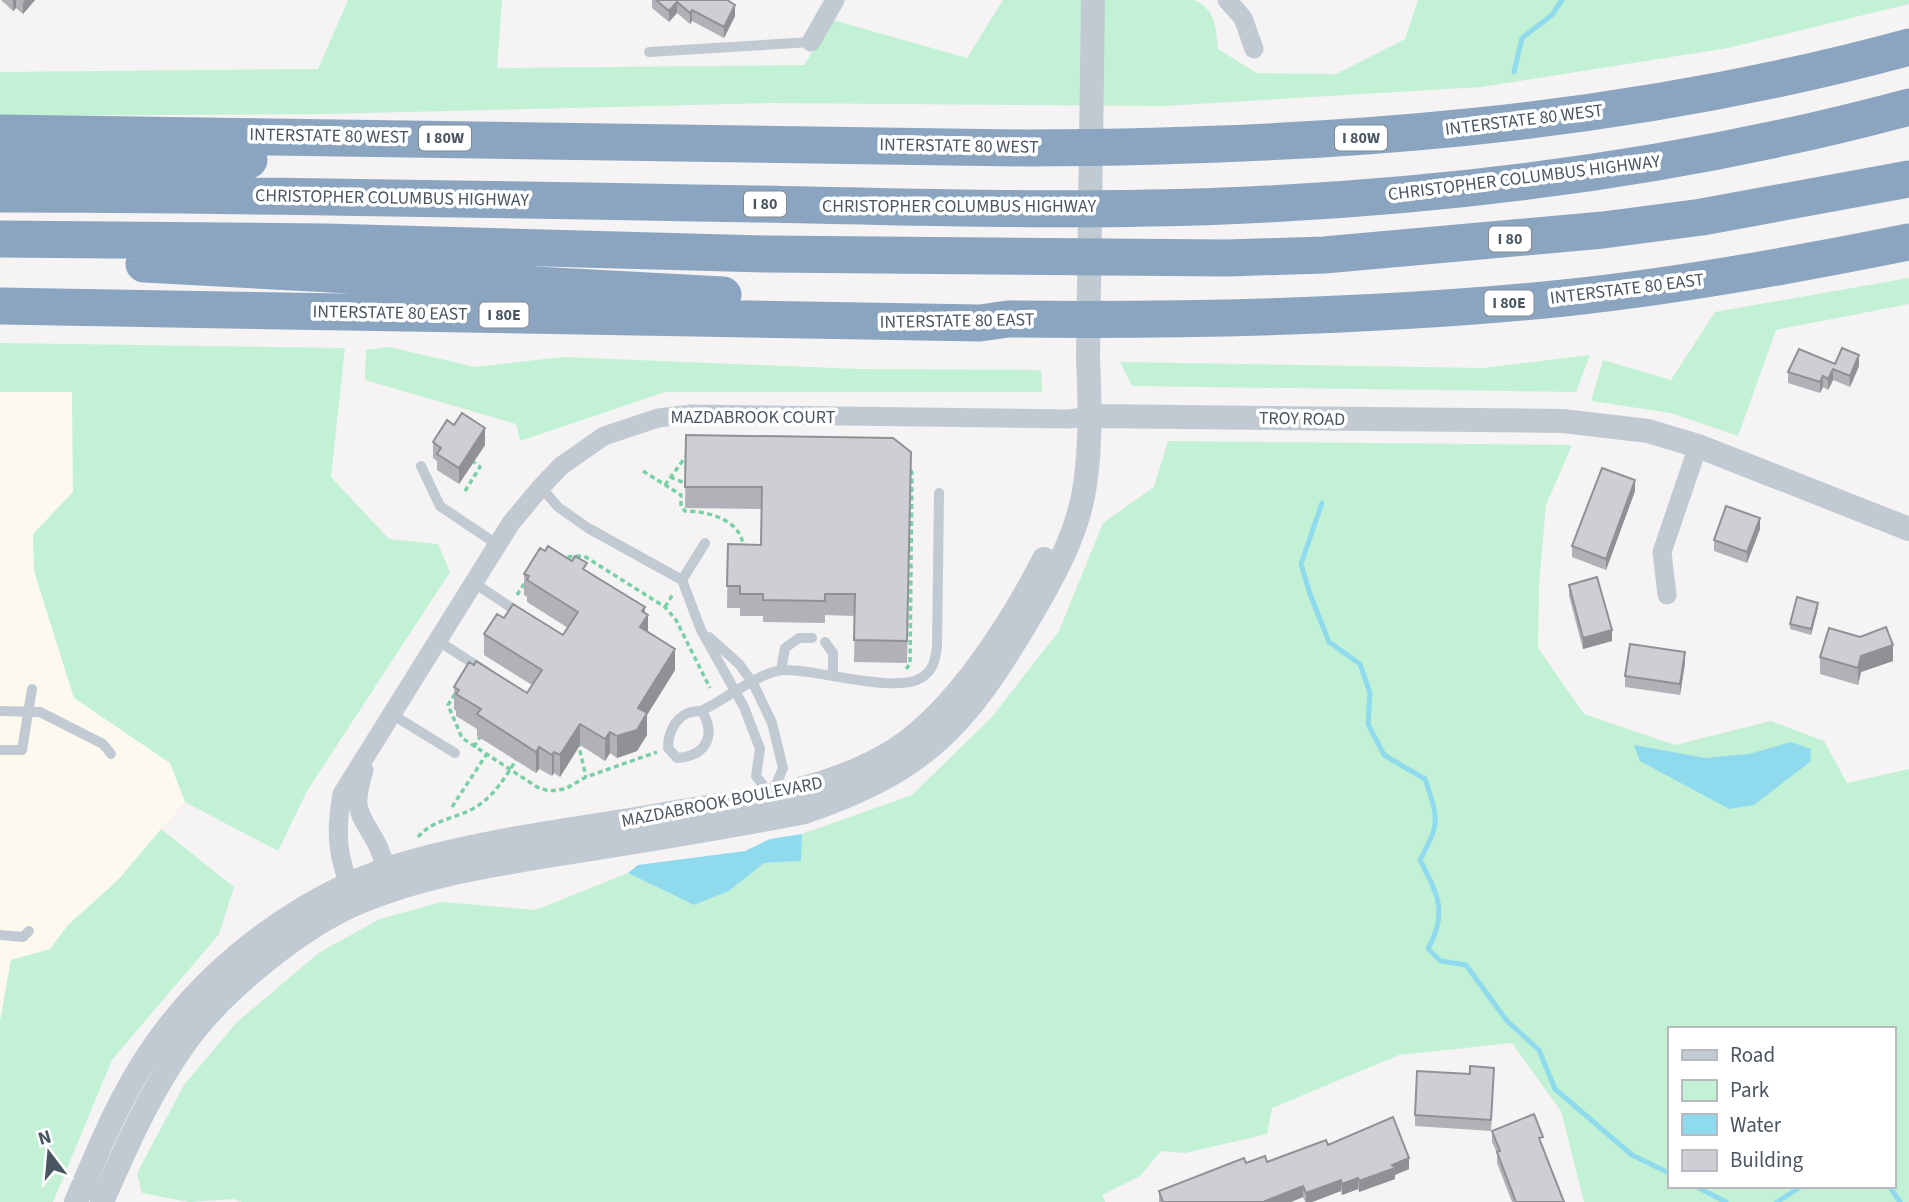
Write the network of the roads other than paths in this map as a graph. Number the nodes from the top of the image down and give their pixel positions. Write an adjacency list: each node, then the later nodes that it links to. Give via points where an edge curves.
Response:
1 (835, 0): 4 (street)
2 (1093, 0): 19 (street)
3 (1227, 0): 6 (street, via 1242,18)
4 (811, 42): 7 (lane)
5 (1909, 47): 10 (highway, INTERSTATE 80 WEST / I 80W, via 1762,81 1590,112 1321,141 1177,147)
6 (1254, 49)
7 (649, 52)
8 (1909, 107): 13 (highway, CHRISTOPHER COLUMBUS HIGHWAY / I 80, via 1774,139 1595,172 1431,191 1219,206)
9 (0, 132): 10 (highway, INTERSTATE 80 WEST / I 80W)
10 (806, 143): 11 (highway, via 594,153)
11 (0, 164)
12 (1909, 178): 14 (highway, I 80, via 1702,217 1603,230 1350,253 1227,258)
13 (0, 194)
14 (0, 239)
15 (1909, 243): 18 (highway, INTERSTATE 80 EAST / I 80E, via 1686,283 1450,308 1241,320)
16 (0, 261): 18 (highway, via 149,264 953,307 980,309)
17 (0, 306): 18 (highway, INTERSTATE 80 EAST / I 80E, via 980,323)
18 (1008, 319)
19 (1091, 416): 20 (street, TROY ROAD, via 1563,421 1648,431); 22 (street, MAZDABROOK COURT, via 692,414 658,418 604,436); 49 (street, MAZDABROOK BOULEVARD, via 1061,523 1038,570 954,697 900,746 876,761)
20 (1698, 446): 24 (street, TROY ROAD); 29 (street, via 1662,552)
21 (421, 466): 26 (lane, via 440,506)
22 (541, 487): 26 (street, MAZDABROOK COURT); 27 (lane, via 558,507 588,528)
23 (939, 493): 36 (lane, via 935,664 918,680 847,681)
24 (1909, 529)
25 (705, 543): 27 (lane)
26 (498, 545): 28 (street, MAZDABROOK COURT)
27 (682, 580): 31 (lane)
28 (474, 583): 30 (lane); 33 (street, MAZDABROOK COURT)
29 (1667, 596)
30 (528, 619)
31 (701, 630): 38 (lane); 40 (lane)
32 (812, 638): 35 (lane, via 799,638 785,648)
33 (438, 641): 37 (lane); 44 (street, MAZDABROOK COURT)
34 (825, 642): 36 (lane, via 834,653)
35 (781, 670): 36 (lane); 38 (lane)
36 (832, 674)
37 (492, 675)
38 (753, 682): 40 (lane); 49 (lane, via 772,723 783,768)
39 (32, 688): 42 (lane)
40 (735, 692): 43 (lane); 49 (lane, via 760,749 756,776)
41 (0, 711): 42 (lane)
42 (30, 711): 45 (lane, via 22,750); 48 (lane, via 103,744)
43 (702, 711): 43 (lane, via 690,712 671,729 668,748 677,758 693,757 704,747 709,734)
44 (393, 715): 46 (street, MAZDABROOK COURT); 47 (lane)
45 (0, 750)
46 (370, 750): 50 (street, MAZDABROOK COURT, via 358,792 360,819 379,846); 51 (street, MAZDABROOK COURT, via 342,794 336,829)
47 (455, 753)
48 (111, 754)
49 (774, 807): 50 (street, MAZDABROOK BOULEVARD, via 472,869)
50 (389, 880): 51 (street, MAZDABROOK BOULEVARD)
51 (353, 894): 54 (street, via 279,925 200,991 151,1051 124,1097); 55 (street, via 227,995 186,1041 151,1096)
52 (29, 932): 53 (lane, via 23,937)
53 (0, 935)
54 (76, 1202)
55 (102, 1202)

